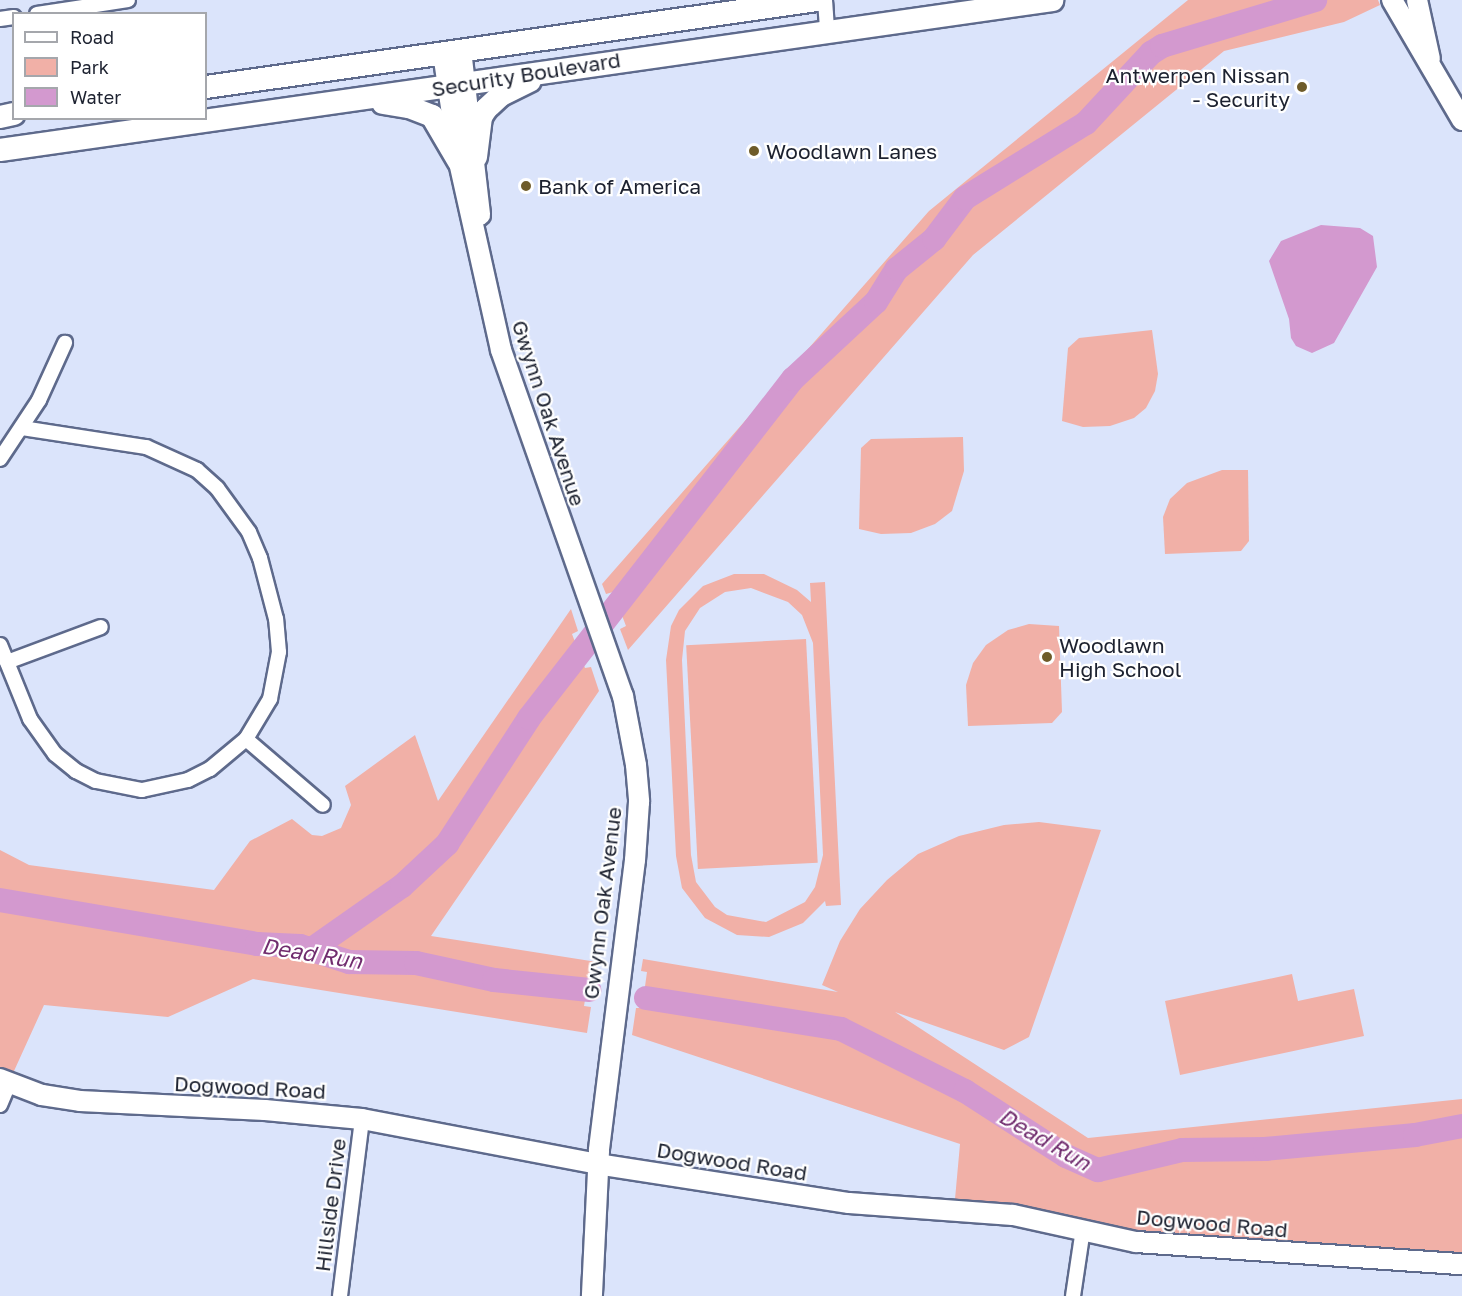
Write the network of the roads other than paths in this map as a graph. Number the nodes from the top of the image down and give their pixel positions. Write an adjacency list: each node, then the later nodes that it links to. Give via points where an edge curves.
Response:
1 (128, 0): 8 (street)
2 (817, 0): 7 (main road, Security Boulevard)
3 (825, 0): 9 (street)
4 (1052, 0): 9 (main road, Security Boulevard)
5 (1392, 0): 11 (street, via 1406,30)
6 (1417, 0): 11 (street)
7 (762, 5): 10 (main road, Security Boulevard)
8 (50, 12)
9 (827, 32): 12 (main road, Security Boulevard)
10 (452, 51): 13 (street, Gwynn Oak Avenue); 14 (main road, Security Boulevard)
11 (1431, 62): 16 (street)
12 (552, 70): 13 (main road, Security Boulevard); 18 (main road, via 492,102 481,117)
13 (457, 85): 15 (main road, Security Boulevard); 18 (street, Gwynn Oak Avenue)
14 (207, 87)
15 (355, 99): 17 (main road, Security Boulevard); 18 (main road, via 409,107 432,116)
16 (1462, 120)
17 (0, 150)
18 (467, 160): 30 (street, Gwynn Oak Avenue, via 501,350 606,646 632,732 639,802)
19 (65, 343): 20 (street)
20 (22, 428): 21 (street); 25 (street, via 146,447 197,470 233,507 260,558 276,619 279,652 270,699)
21 (0, 459)
22 (101, 627): 24 (street)
23 (0, 645): 24 (street)
24 (7, 662): 25 (street, via 30,719 42,737 76,771 96,781 142,790 165,788 210,769)
25 (246, 740): 26 (street)
26 (323, 805)
27 (5, 1082): 28 (street); 29 (street, Dogwood Road, via 42,1095 80,1101)
28 (0, 1105)
29 (362, 1119): 30 (street, Dogwood Road); 33 (street, Hillside Drive)
30 (597, 1164): 31 (street, Dogwood Road, via 849,1203 1013,1215); 34 (street, Gwynn Oak Avenue)
31 (1083, 1229): 32 (street, Dogwood Road, via 1116,1239 1175,1246); 35 (street)
32 (1462, 1264)
33 (340, 1296)
34 (592, 1296)
35 (1072, 1296)

